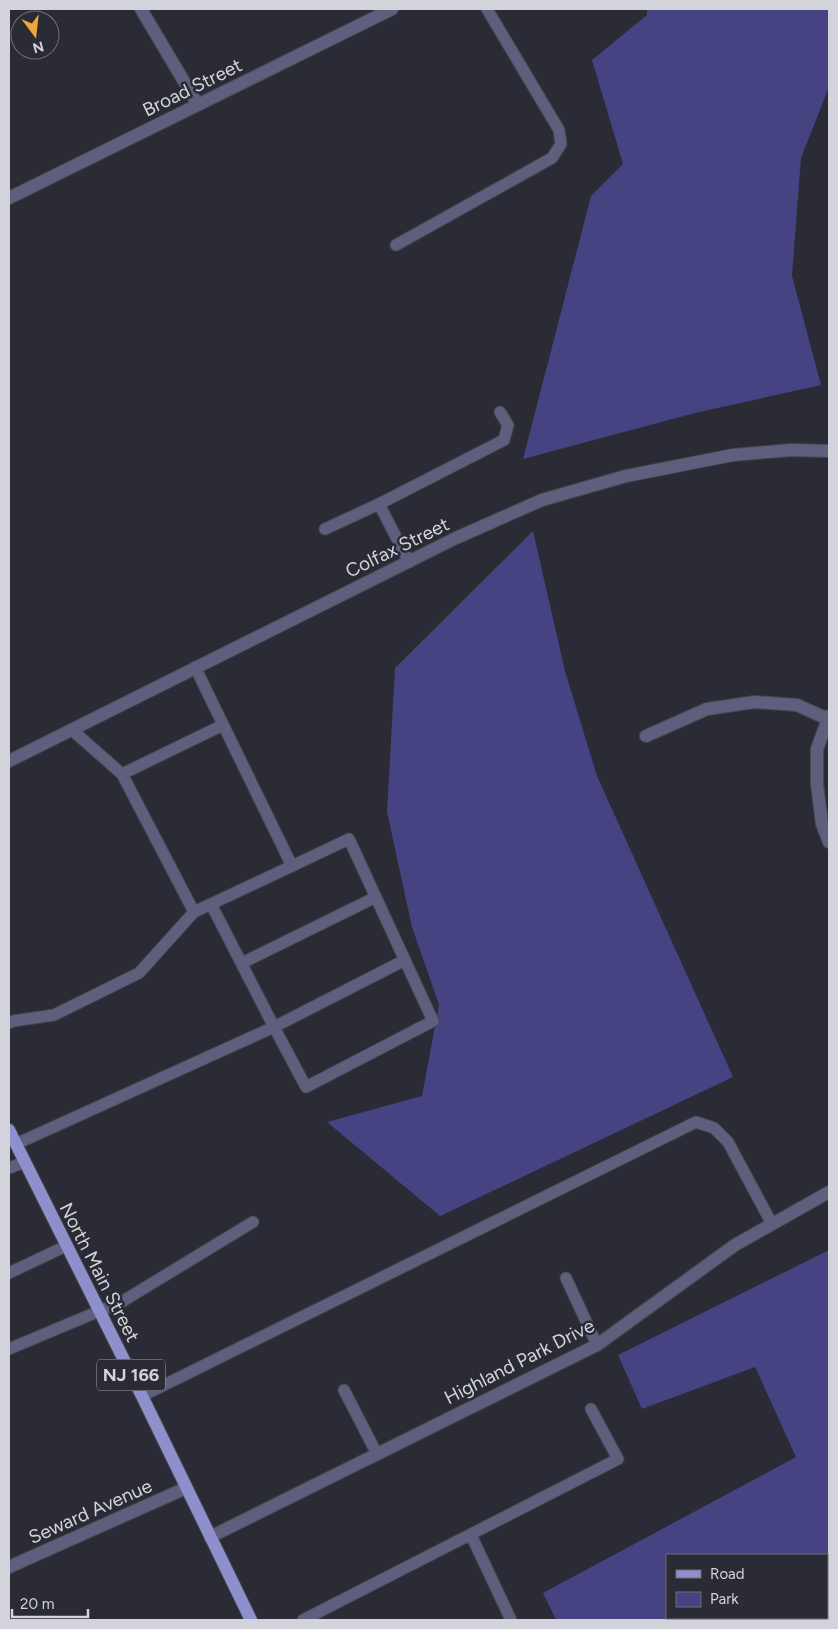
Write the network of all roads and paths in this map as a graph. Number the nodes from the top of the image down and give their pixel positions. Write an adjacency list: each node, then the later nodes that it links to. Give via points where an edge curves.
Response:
1 (141, 9): 4 (street)
2 (392, 9): 4 (street, Broad Street)
3 (487, 9): 6 (lane, via 559,130 561,144 552,158)
4 (198, 105): 5 (street, Broad Street)
5 (9, 198)
6 (396, 246)
7 (500, 412): 9 (lane, via 508,425 504,440)
8 (829, 451): 11 (street, Colfax Street, via 791,450 733,455 626,476 542,500)
9 (379, 504): 10 (lane); 11 (lane)
10 (325, 529)
11 (409, 562): 12 (street, Colfax Street)
12 (195, 668): 14 (lane); 15 (street, Colfax Street)
13 (828, 718): 16 (street, via 797,705 755,702 707,709); 19 (street, via 817,749 817,784 822,824)
14 (223, 725): 18 (lane); 20 (lane)
15 (72, 730): 17 (street, Colfax Street); 18 (lane)
16 (646, 736)
17 (9, 761)
18 (122, 774): 23 (lane)
19 (829, 842)
20 (292, 866): 21 (lane, via 350,839); 22 (lane)
21 (376, 897): 24 (lane); 25 (lane)
22 (212, 904): 23 (lane); 25 (lane)
23 (194, 912): 26 (lane, via 139,973 54,1014)
24 (406, 960): 27 (lane); 27 (lane, via 433,1021 306,1087)
25 (242, 963): 27 (lane)
26 (9, 1024)
27 (274, 1027): 29 (lane)
28 (9, 1130): 29 (main road, North Main Street / NJ 166)
29 (16, 1144): 30 (main road, North Main Street / NJ 166)
30 (25, 1162): 31 (lane); 35 (main road, North Main Street / NJ 166)
31 (9, 1168)
32 (827, 1192): 34 (street, Highland Park Drive)
33 (253, 1222): 38 (lane, via 123,1301)
34 (772, 1224): 39 (street, Highland Park Drive, via 735,1245); 42 (lane, via 728,1142 714,1128 696,1122)
35 (66, 1246): 36 (lane); 38 (main road, North Main Street / NJ 166)
36 (9, 1273)
37 (566, 1278): 39 (lane)
38 (98, 1312): 40 (lane); 42 (main road, North Main Street / NJ 166)
39 (597, 1345): 44 (street, Highland Park Drive)
40 (9, 1349)
41 (344, 1390): 44 (lane)
42 (142, 1396): 45 (main road, North Main Street / NJ 166)
43 (591, 1409): 46 (lane, via 618,1459)
44 (377, 1454): 47 (street, Highland Park Drive)
45 (186, 1488): 47 (main road, North Main Street / NJ 166); 48 (street, Seward Avenue)
46 (471, 1535): 50 (lane); 51 (lane)
47 (210, 1537): 49 (main road, North Main Street / NJ 166)
48 (9, 1567)
49 (250, 1620)
50 (303, 1620)
51 (511, 1620)

